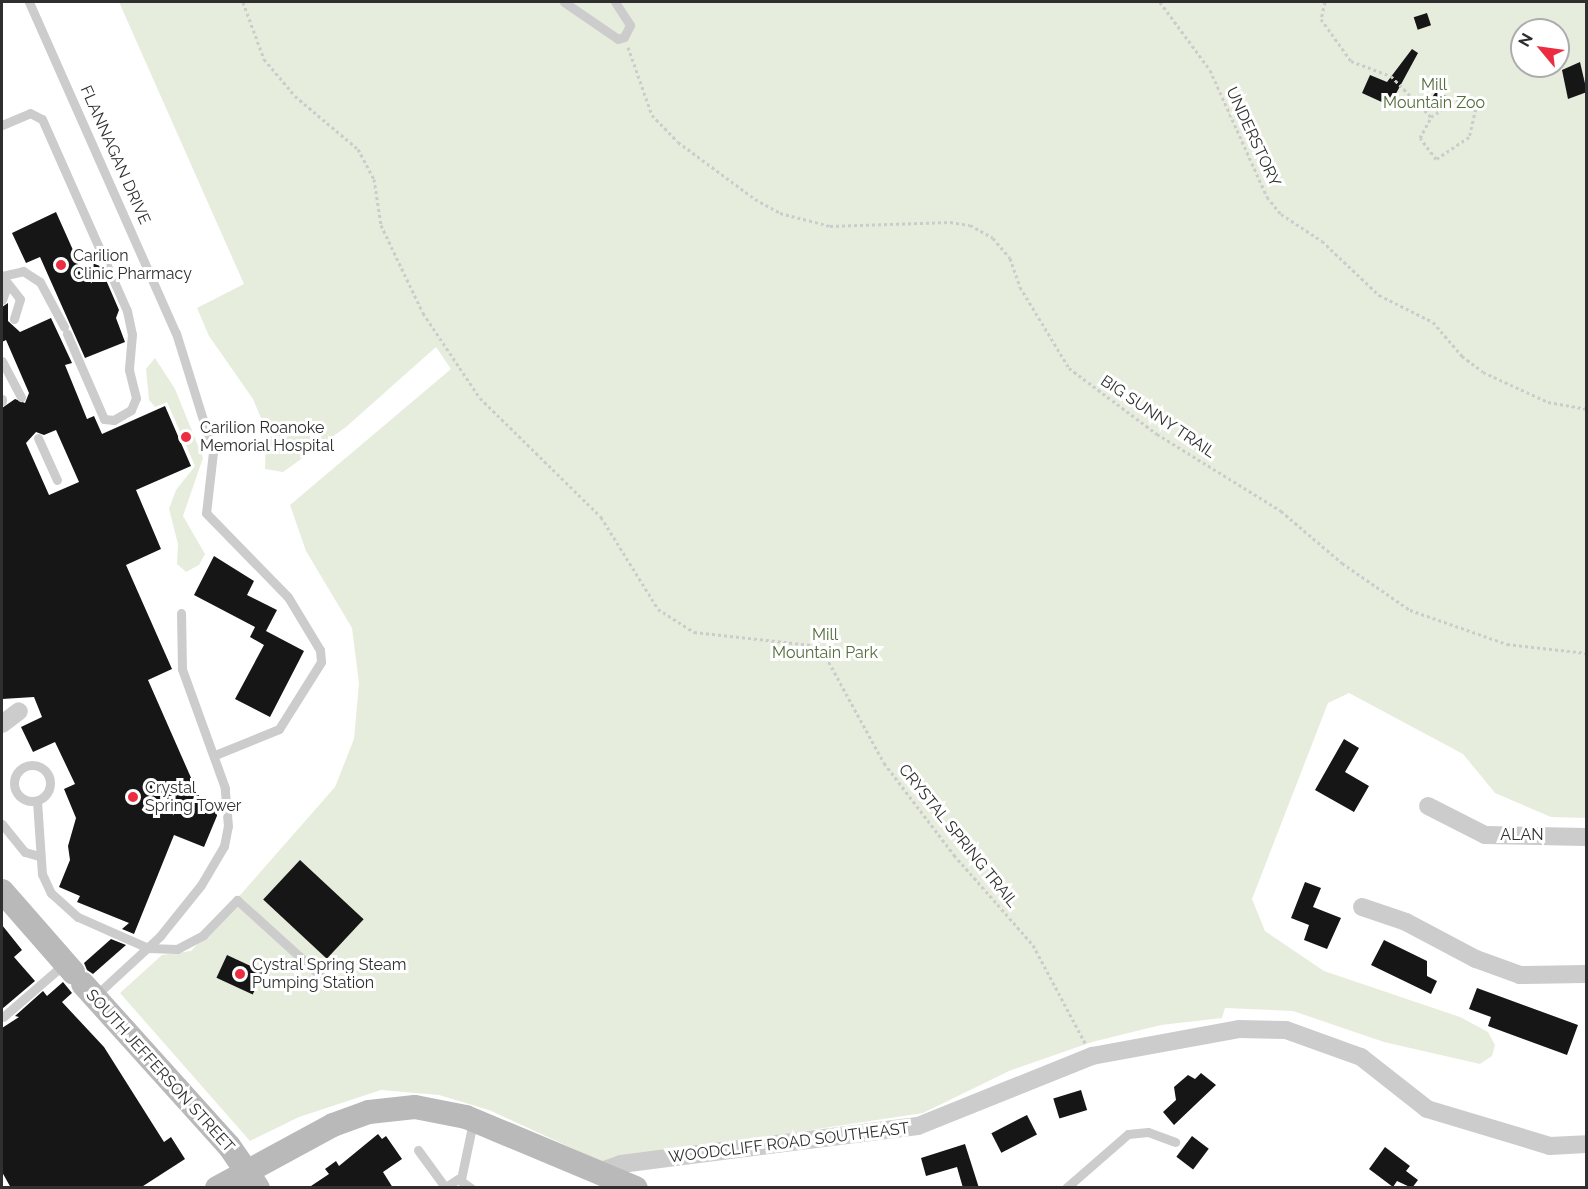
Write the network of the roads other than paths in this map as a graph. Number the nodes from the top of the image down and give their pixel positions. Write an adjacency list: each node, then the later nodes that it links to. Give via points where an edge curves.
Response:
1 (29, 2): 15 (lane, FLANNAGAN DRIVE, via 176,333 213,452 206,513 288,597 320,650 321,662 279,729)
2 (564, 2): 3 (lane, via 609,37 624,37 629,19)
3 (615, 2)
4 (2, 125): 5 (lane, via 30,113 42,119 127,311 132,334 129,370 136,398 131,410 114,420 104,419 40,282 23,271)
5 (2, 276): 6 (lane, via 6,289); 7 (lane, via 20,299)
6 (2, 300)
7 (14, 319)
8 (2, 361): 9 (lane)
9 (21, 397)
10 (38, 438): 11 (lane)
11 (57, 480)
12 (181, 612): 15 (lane, via 182,669)
13 (19, 711): 14 (street)
14 (2, 724)
15 (215, 755): 23 (lane, via 225,788 228,826 224,846 201,885)
16 (37, 801): 20 (lane, via 41,818)
17 (1428, 806): 19 (street, ALAN, via 1485,835)
18 (2, 824): 20 (lane, via 25,852)
19 (1587, 837)
20 (39, 856): 23 (lane, via 51,893 78,917)
21 (2, 891): 26 (street, SOUTH JEFFERSON STREET)
22 (1362, 907): 24 (street, via 1406,922 1476,959 1520,975)
23 (148, 948): 25 (lane, via 177,949 203,935 237,900); 26 (lane)
24 (1587, 974)
25 (320, 975)
26 (79, 979): 27 (lane); 33 (street, SOUTH JEFFERSON STREET)
27 (3, 1017)
28 (474, 1120): 32 (street); 33 (street, via 415,1107 369,1112 293,1144); 34 (lane)
29 (1175, 1143): 39 (lane, via 1148,1132 1128,1134)
30 (1587, 1144): 32 (street, WOODCLIFF ROAD SOUTHEAST, via 1550,1146 1427,1109 1361,1057 1286,1030 1239,1029 1092,1056 918,1126 621,1164)
31 (418, 1150): 35 (lane)
32 (598, 1172): 38 (street)
33 (252, 1179): 36 (street)
34 (461, 1179): 35 (lane); 37 (lane)
35 (444, 1187)
36 (217, 1188)
37 (471, 1188)
38 (636, 1188)
39 (1066, 1188)

